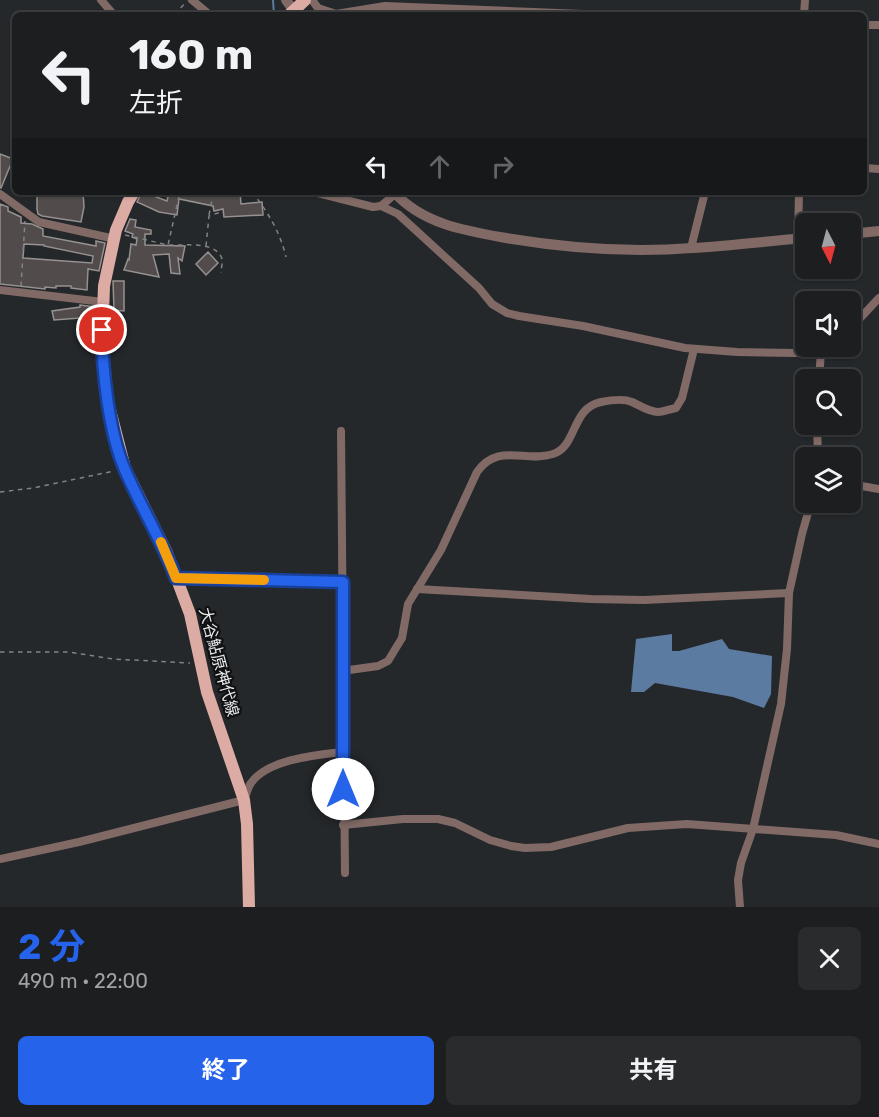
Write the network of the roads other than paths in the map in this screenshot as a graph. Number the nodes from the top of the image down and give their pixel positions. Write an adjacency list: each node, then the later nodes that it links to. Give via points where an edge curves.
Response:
1 (101, 0): 6 (street)
2 (190, 0): 7 (street)
3 (305, 0): 5 (main road)
4 (312, 0): 8 (street, via 318,8)
5 (291, 10)
6 (111, 12)
7 (206, 12)
8 (330, 12)
9 (348, 12): 10 (street, via 385,6)
10 (534, 12)
11 (0, 194): 22 (street, via 39,222)
12 (133, 195): 22 (main road, 大谷鮎原神代線)
13 (326, 195): 18 (street)
14 (393, 195): 18 (street)
15 (398, 195): 24 (street, via 439,223 476,233 594,248)
16 (704, 195): 24 (street)
17 (799, 195): 19 (street)
18 (381, 206): 29 (street, via 398,214 492,304 507,313)
19 (800, 213)
20 (879, 231): 21 (street)
21 (861, 233)
22 (115, 239): 27 (main road, 大谷鮎原神代線)
23 (795, 239): 24 (street)
24 (691, 248)
25 (0, 290): 27 (street)
26 (879, 298): 28 (street)
27 (103, 302): 35 (main road, 大谷鮎原神代線, via 108,402 125,468)
28 (861, 318)
29 (694, 349): 30 (street); 37 (street, via 676,408 657,412 621,399 597,403 588,407 568,441 554,454 493,457 483,464 441,550)
30 (795, 351)
31 (341, 431): 36 (street)
32 (861, 486): 33 (street)
33 (879, 489)
34 (808, 513): 38 (street)
35 (176, 578): 36 (street); 41 (main road, 大谷鮎原神代線, via 190,614 207,692)
36 (343, 582): 39 (street)
37 (417, 589): 38 (street, via 602,600); 39 (street, via 408,604 402,638 388,661)
38 (789, 593): 43 (street, via 782,704)
39 (342, 671): 40 (street)
40 (343, 752): 41 (street, via 304,756 274,767 251,783); 42 (street)
41 (244, 800): 45 (street); 47 (main road, 大谷鮎原神代線)
42 (343, 825): 43 (street, via 438,819 490,840 525,848 551,847 628,828 669,824); 46 (street)
43 (753, 829): 44 (street, via 836,835); 48 (street, via 741,862)
44 (879, 844)
45 (0, 859)
46 (345, 873)
47 (249, 907)
48 (740, 907)

